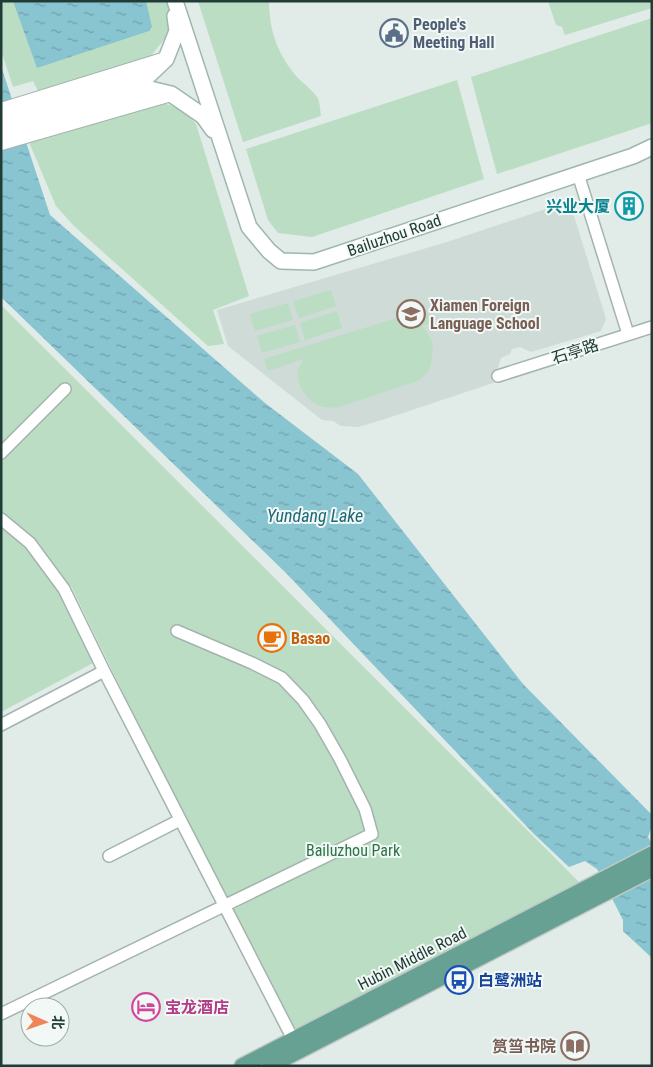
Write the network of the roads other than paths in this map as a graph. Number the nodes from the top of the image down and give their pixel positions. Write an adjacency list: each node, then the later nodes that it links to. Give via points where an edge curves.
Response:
1 (174, 1): 3 (main road, via 177,31 166,59 147,77); 7 (main road, Bailuzhou Road)
2 (1, 110): 3 (street)
3 (24, 120): 4 (main road); 5 (main road); 6 (street); 7 (main road, Bailuzhou Road, via 150,89 171,94 203,116)
4 (1, 122)
5 (1, 136)
6 (1, 144)
7 (222, 144): 11 (main road, Bailuzhou Road, via 249,227 269,252 281,261 314,262)
8 (652, 147): 10 (main road)
9 (652, 155): 10 (main road)
10 (633, 156): 11 (main road, Bailuzhou Road)
11 (578, 174): 13 (street)
12 (652, 326): 13 (street, 石亭路)
13 (628, 334): 14 (street, 石亭路)
14 (498, 376)
15 (65, 389): 16 (street)
16 (1, 453)
17 (1, 519): 19 (street, via 30,543 52,570)
18 (177, 631): 26 (street, via 282,678 303,700 332,745 365,809 372,834)
19 (104, 671): 20 (street); 21 (street)
20 (1, 725)
21 (180, 820): 23 (street); 26 (street)
22 (652, 854): 25 (main road)
23 (109, 856)
24 (652, 869): 25 (main road)
25 (601, 888): 28 (main road, Hubin Middle Road)
26 (223, 906): 27 (street); 28 (street)
27 (1, 1014)
28 (296, 1045): 29 (main road, Hubin Middle Road); 30 (main road, Hubin Middle Road)
29 (242, 1066)
30 (270, 1066)

